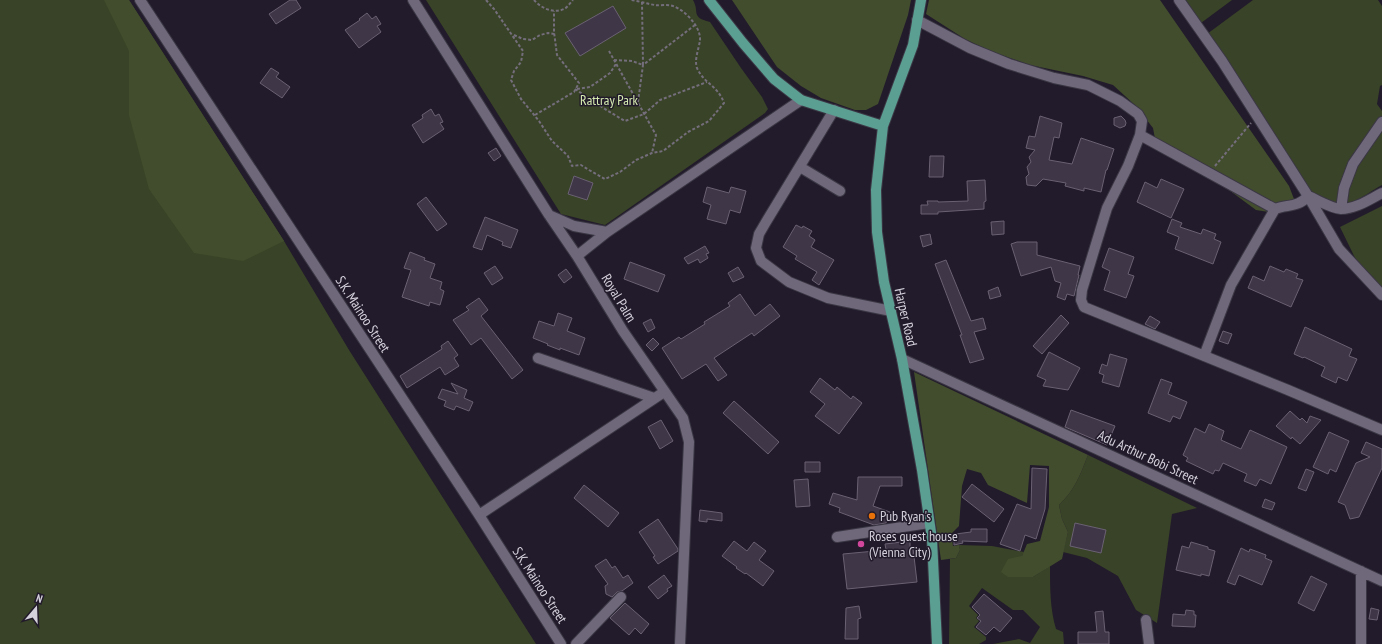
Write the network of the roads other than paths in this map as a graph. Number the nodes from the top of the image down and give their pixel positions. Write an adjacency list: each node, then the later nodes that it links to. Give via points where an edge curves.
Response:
1 (140, 0): 29 (street, S.K. Mainoo Street)
2 (413, 0): 18 (street, Royal Palm)
3 (709, 0): 7 (main road, via 774,78)
4 (921, 0): 6 (main road, Harper Road)
5 (1180, 0): 15 (street)
6 (918, 20): 10 (main road, Harper Road, via 913,45); 11 (street, via 970,48 1008,64 1054,78 1088,84 1138,114 1142,121)
7 (801, 100): 8 (main road); 19 (street)
8 (834, 110): 10 (main road); 12 (street)
9 (1382, 122): 17 (street, via 1352,164 1344,188)
10 (884, 126): 22 (main road, Harper Road, via 876,190 877,232)
11 (1140, 135): 16 (street); 23 (street, via 1107,208 1081,300 1084,307)
12 (800, 167): 13 (street); 22 (street, via 759,234 756,248 761,261 789,282 828,298)
13 (840, 191)
14 (1382, 193): 17 (street, via 1358,206)
15 (1308, 196): 16 (street, via 1300,204); 17 (street); 21 (street, via 1339,249)
16 (1274, 209): 23 (street, via 1231,285)
17 (1341, 209)
18 (549, 215): 19 (street, via 574,226); 20 (street, Royal Palm)
19 (607, 232): 20 (street)
20 (577, 256): 26 (street, Royal Palm)
21 (1382, 295)
22 (891, 311): 25 (main road, Harper Road)
23 (1204, 356): 28 (street)
24 (538, 358): 27 (street)
25 (902, 359): 30 (main road, Harper Road); 32 (street, Adu Arthur Bobi Street)
26 (664, 392): 27 (street); 38 (street, Royal Palm, via 683,418 689,442)
27 (654, 398): 29 (street)
28 (1382, 430)
29 (479, 515): 36 (street, S.K. Mainoo Street)
30 (930, 523): 31 (street); 39 (main road, Harper Road)
31 (837, 537)
32 (1361, 571): 33 (street, Adu Arthur Bobi Street); 41 (street)
33 (1382, 580)
34 (621, 597): 37 (street)
35 (1146, 620): 40 (street)
36 (561, 644)
37 (576, 644)
38 (680, 644)
39 (937, 644)
40 (1149, 644)
41 (1361, 644)

